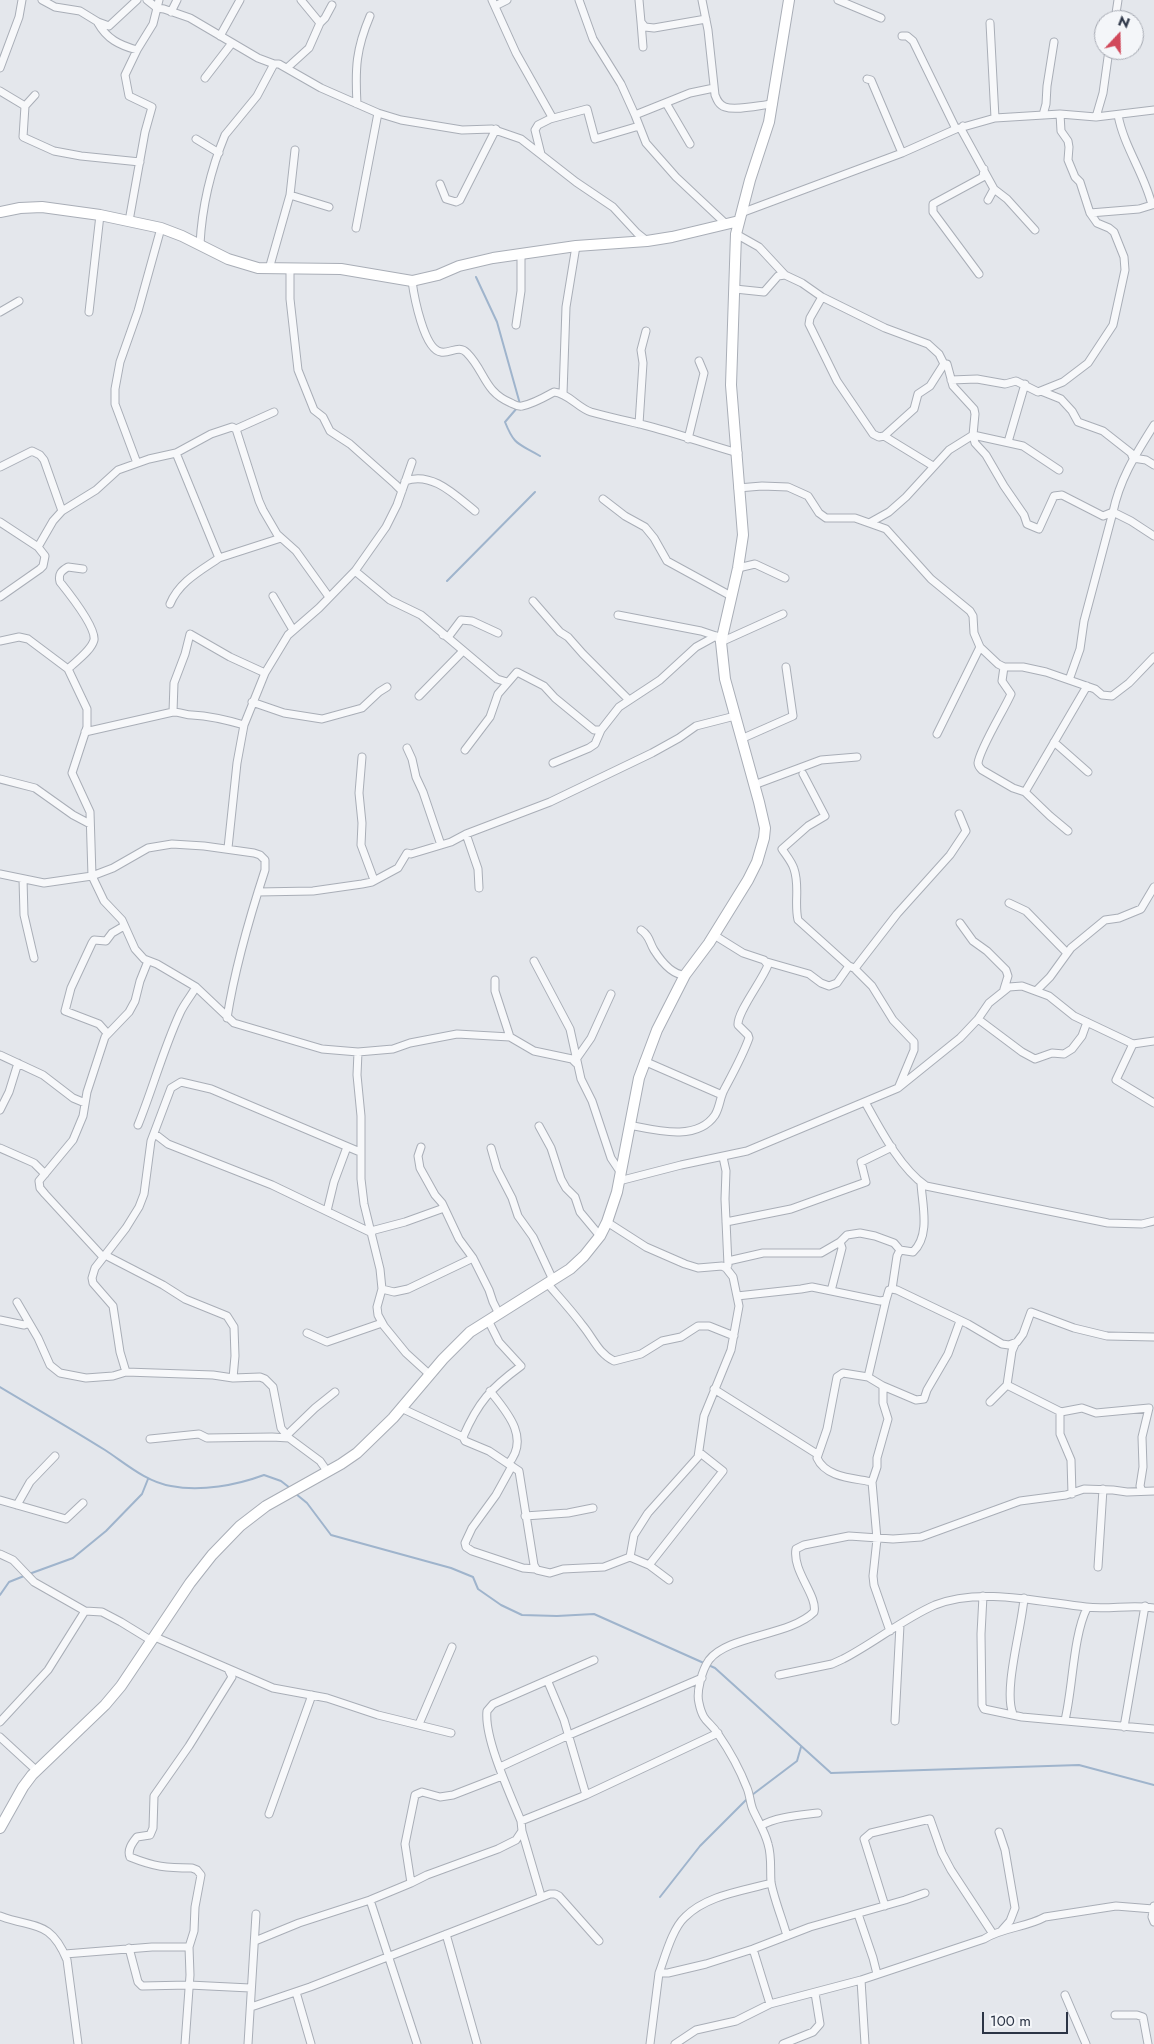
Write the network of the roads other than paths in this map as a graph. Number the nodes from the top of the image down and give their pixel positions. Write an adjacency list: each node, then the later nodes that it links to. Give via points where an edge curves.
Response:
1 (22, 0): 34 (street)
2 (42, 0): 22 (street, via 55,7 80,11)
3 (137, 0): 22 (street, via 113,24)
4 (147, 0): 17 (street)
5 (159, 0): 17 (street)
6 (177, 0): 18 (street)
7 (240, 0): 26 (street)
8 (301, 0): 23 (street)
9 (507, 0): 15 (street)
10 (579, 0): 48 (street, via 593,39 621,84)
11 (639, 0): 24 (street)
12 (702, 0): 21 (street)
13 (789, 0): 43 (street)
14 (841, 1): 20 (street)
15 (493, 3): 53 (street, via 516,53 551,114)
16 (332, 6): 23 (street)
17 (157, 8): 18 (street); 31 (street, via 153,24)
18 (171, 12): 26 (street, via 190,18)
19 (370, 16): 42 (street, via 360,39)
20 (881, 18)
21 (706, 19): 24 (street, via 654,28 645,27); 38 (street)
22 (98, 22): 31 (street, via 104,33 118,45)
23 (320, 22): 35 (street, via 309,48)
24 (641, 22): 30 (street)
25 (990, 23): 52 (street)
26 (220, 36): 29 (street)
27 (902, 36): 55 (street, via 913,41)
28 (1054, 42): 49 (street)
29 (232, 43): 33 (street); 36 (street)
30 (643, 47)
31 (137, 50): 63 (street, via 126,75 129,96 152,107)
32 (1108, 60): 51 (street)
33 (274, 64): 35 (street); 60 (street, via 257,96 225,134)
34 (0, 68)
35 (287, 68): 42 (street)
36 (205, 78)
37 (867, 79): 61 (street, via 871,80)
38 (714, 88): 41 (street); 43 (street, via 719,103 724,107)
39 (0, 91): 44 (street)
40 (35, 95): 44 (street)
41 (666, 103): 48 (street); 58 (street)
42 (357, 104): 46 (street)
43 (773, 104): 73 (street)
44 (25, 106): 63 (street, via 23,137 54,151)
45 (1154, 110): 50 (street)
46 (378, 113): 56 (street, via 462,130); 77 (street)
47 (1060, 114): 49 (street); 51 (street); 71 (street, via 1061,130 1068,141 1068,160 1080,182)
48 (635, 115): 54 (street)
49 (1043, 115): 52 (street)
50 (1118, 115): 51 (street); 71 (street, via 1121,133 1147,187 1152,205)
51 (1096, 117)
52 (995, 118): 55 (street)
53 (550, 119): 54 (street, via 587,109 595,139); 62 (street, via 535,130)
54 (639, 126): 75 (street, via 650,149)
55 (959, 128): 61 (street); 64 (street)
56 (496, 129): 62 (street, via 521,139); 65 (street, via 460,200 446,199)
57 (196, 139): 60 (street)
58 (690, 144)
59 (295, 150): 67 (street)
60 (219, 153): 81 (street, via 209,183)
61 (902, 153): 73 (street)
62 (541, 154): 80 (street, via 613,206)
63 (140, 162): 74 (street)
64 (984, 169): 66 (street); 86 (street, via 983,177 933,204 933,212)
65 (440, 184)
66 (994, 189): 68 (street); 78 (street)
67 (290, 195): 69 (street); 85 (street)
68 (988, 200)
69 (329, 207)
70 (0, 212): 72 (street, via 42,207)
71 (1090, 213): 100 (street, via 1097,223 1114,232 1124,257 1125,270 1113,325 1088,363 1063,382)
72 (100, 215): 74 (street); 93 (street)
73 (740, 217): 75 (street); 79 (street)
74 (129, 220): 76 (street)
75 (725, 223): 80 (street)
76 (161, 228): 81 (street); 114 (street, via 120,362 115,389 115,404)
77 (356, 228)
78 (1035, 230)
79 (736, 234): 87 (street, via 758,247); 89 (street)
80 (647, 241): 82 (street)
81 (200, 244): 85 (street, via 228,260)
82 (576, 246): 83 (street); 101 (street, via 566,307)
83 (521, 253): 88 (street, via 470,263 438,276); 94 (street, via 521,291)
84 (290, 268): 85 (street); 88 (street, via 341,269); 121 (street, via 298,370 314,410 323,417 330,431 350,444)
85 (269, 269)
86 (978, 274)
87 (786, 275): 89 (street, via 778,276 764,292); 90 (street)
88 (412, 281): 101 (street, via 426,336 436,351 462,350 482,373 492,391 517,406 554,392)
89 (735, 289): 111 (street, via 731,385)
90 (822, 297): 97 (street, via 885,328 928,344); 107 (street, via 809,320 821,351 856,412 873,434)
91 (19, 301): 92 (street)
92 (0, 312)
93 (89, 312)
94 (516, 326)
95 (646, 331): 103 (street, via 641,350)
96 (699, 361): 108 (street, via 704,373)
97 (944, 364): 98 (street, via 947,364); 107 (street, via 930,386 918,394 914,409)
98 (951, 380): 99 (street, via 977,379 1005,384 1016,381); 106 (street, via 974,409)
99 (1025, 384): 100 (street); 109 (street)
100 (1041, 391): 112 (street, via 1061,399 1078,422 1102,431)
101 (563, 394): 103 (street, via 584,409)
102 (274, 412): 105 (street)
103 (639, 424): 108 (street)
104 (1154, 425): 112 (street)
105 (236, 429): 110 (street, via 227,427); 129 (street, via 259,501)
106 (973, 435): 109 (street); 116 (street, via 949,450); 125 (street, via 1027,524 1039,529 1054,496 1062,495 1103,516)
107 (884, 436): 116 (street)
108 (688, 439): 111 (street)
109 (1008, 442): 118 (street, via 1029,449)
110 (176, 453): 114 (street); 131 (street)
111 (738, 453): 120 (street)
112 (1133, 458): 115 (street); 125 (street, via 1117,492)
113 (412, 462): 119 (street)
114 (137, 463): 123 (street, via 118,470 96,490)
115 (1154, 465)
116 (933, 466): 127 (street, via 906,498)
117 (0, 467): 123 (street, via 32,451 40,455)
118 (1059, 470)
119 (405, 481): 121 (street); 124 (street, via 420,478 441,485)
120 (738, 488): 127 (street, via 788,487 808,496 826,518 855,518); 132 (street, via 743,535)
121 (402, 491): 134 (street, via 386,527)
122 (604, 499): 137 (street, via 624,516 645,527 667,561)
123 (62, 511): 130 (street)
124 (475, 512)
125 (1113, 512): 128 (street); 156 (street, via 1084,620 1080,649)
126 (0, 522): 130 (street)
127 (871, 522): 149 (street, via 891,532 931,579 970,611)
128 (1154, 536)
129 (281, 538): 131 (street); 139 (street, via 296,551)
130 (38, 547): 138 (street, via 45,556 43,566)
131 (219, 558): 141 (street, via 174,593)
132 (738, 568): 135 (street, via 754,564); 137 (street)
133 (83, 569): 154 (street, via 68,567 59,576 94,634 91,647)
134 (355, 571): 139 (street); 146 (street, via 390,600 421,614)
135 (785, 578)
136 (273, 596): 144 (street)
137 (731, 596): 147 (street)
138 (0, 597)
139 (329, 597): 144 (street)
140 (533, 601): 161 (street)
141 (170, 604)
142 (783, 614): 147 (street)
143 (618, 615): 147 (street, via 689,628)
144 (293, 630): 155 (street)
145 (498, 633): 146 (street, via 472,621 461,620 449,636)
146 (443, 635): 150 (street)
147 (719, 639): 161 (street, via 696,648 660,680); 164 (street)
148 (0, 641): 154 (street, via 19,637 28,639)
149 (980, 647): 153 (street); 168 (street)
150 (463, 650): 157 (street, via 497,679); 160 (street)
151 (1154, 657): 158 (street, via 1112,696 1102,696)
152 (786, 667): 169 (street, via 793,716)
153 (1004, 667): 156 (street, via 1031,668); 180 (street, via 1002,681 1011,694 978,763 982,770)
154 (68, 669): 167 (street, via 87,710)
155 (264, 673): 162 (street); 163 (street, via 190,634 174,683)
156 (1069, 680): 158 (street)
157 (507, 682): 166 (street, via 514,673 520,672 544,686 594,730); 172 (street, via 495,699 490,717)
158 (1087, 686): 170 (street)
159 (387, 687): 162 (street, via 366,706 322,719 284,713)
160 (419, 696)
161 (629, 700): 166 (street, via 619,707)
162 (252, 702): 165 (street)
163 (173, 712): 165 (street, via 215,717); 167 (street)
164 (735, 716): 169 (street); 184 (street, via 696,726 602,778 528,812)
165 (244, 725): 186 (street)
166 (601, 730): 175 (street, via 595,744)
167 (85, 732): 182 (street, via 72,773 89,808)
168 (937, 734)
169 (742, 739): 179 (street)
170 (1054, 742): 176 (street); 180 (street)
171 (407, 748): 185 (street)
172 (465, 750)
173 (362, 757): 190 (street, via 359,793 361,845)
174 (857, 757): 179 (street, via 821,760)
175 (554, 763)
176 (1088, 772)
177 (803, 774): 204 (street, via 825,816 782,849 794,868 798,920)
178 (0, 779): 182 (street, via 35,788)
179 (754, 785): 198 (street, via 765,828 762,849 748,880)
180 (1025, 792): 183 (street)
181 (959, 814): 204 (street, via 966,831 950,855)
182 (90, 824): 188 (street)
183 (1068, 831)
184 (466, 834): 185 (street); 192 (street, via 478,869)
185 (442, 845): 190 (street, via 407,853 398,868)
186 (228, 848): 188 (street, via 154,846); 193 (street, via 254,853 265,860)
187 (0, 874): 189 (street)
188 (92, 876): 189 (street, via 44,884); 196 (street, via 104,901)
189 (23, 879): 200 (street, via 24,915)
190 (374, 880): 193 (street, via 329,890)
191 (1154, 887): 199 (street, via 1141,909 1103,921)
192 (479, 888)
193 (258, 892): 211 (street, via 244,938)
194 (1009, 903): 199 (street, via 1026,911)
195 (960, 922): 208 (street, via 974,941 1006,970 1008,976)
196 (124, 926): 201 (street, via 135,949); 214 (street, via 106,941 94,940 71,988 65,1011 99,1024)
197 (641, 930): 205 (street, via 648,934 654,950 670,970)
198 (714, 935): 203 (street, via 743,953); 205 (street)
199 (1067, 953): 209 (street)
200 (34, 958)
201 (148, 961): 207 (street); 214 (street, via 130,1012)
202 (534, 962): 220 (street, via 570,1028)
203 (767, 962): 204 (street, via 809,974 829,986 837,983); 224 (street, via 763,977 739,1016 738,1026 749,1038)
204 (852, 967): 223 (street, via 876,991 893,1020 914,1042 914,1050)
205 (685, 975): 221 (street)
206 (496, 980): 215 (street, via 495,991)
207 (196, 987): 211 (street); 229 (street, via 180,1013)
208 (1004, 989): 209 (street, via 1014,986); 212 (street)
209 (1037, 990): 213 (street)
210 (611, 994): 220 (street)
211 (227, 1018): 218 (street, via 240,1026 322,1049)
212 (978, 1019): 213 (street, via 1035,1059 1052,1053 1064,1054 1072,1049); 223 (street, via 960,1038)
213 (1088, 1022): 217 (street)
214 (107, 1032): 226 (street)
215 (510, 1037): 218 (street, via 457,1034 393,1049); 220 (street, via 534,1051)
216 (1154, 1041): 217 (street)
217 (1133, 1044): 227 (street, via 1116,1080)
218 (358, 1052): 238 (street)
219 (0, 1055): 222 (street)
220 (577, 1061): 241 (street)
221 (644, 1061): 224 (street); 230 (street)
222 (18, 1063): 226 (street, via 43,1075); 228 (street)
223 (898, 1088): 225 (street)
224 (722, 1095): 230 (street, via 718,1111 712,1118 690,1130 667,1132)
225 (865, 1102): 235 (street); 239 (street, via 769,1143)
226 (85, 1103): 240 (street, via 73,1140)
227 (1154, 1103)
228 (0, 1110)
229 (138, 1125)
230 (630, 1125): 241 (street)
231 (539, 1126): 249 (street, via 551,1148 561,1179 575,1197 580,1212)
232 (155, 1134): 233 (street, via 170,1088 181,1082 220,1092); 244 (street, via 168,1144 251,1176); 252 (street, via 139,1207)
233 (347, 1147): 238 (street); 244 (street)
234 (421, 1147): 243 (street, via 418,1156 420,1168)
235 (892, 1147): 242 (street); 247 (street, via 861,1162 866,1182 791,1209)
236 (0, 1148): 240 (street, via 34,1163)
237 (491, 1148): 256 (street, via 497,1169 518,1216 533,1237)
238 (360, 1152): 248 (street, via 364,1204)
239 (723, 1157): 241 (street); 247 (street)
240 (45, 1174): 252 (street, via 39,1181 40,1188)
241 (620, 1177): 246 (street)
242 (921, 1183): 245 (street, via 932,1188 1108,1223); 251 (street, via 924,1230 913,1252)
243 (444, 1208): 248 (street); 253 (street, via 458,1239)
244 (327, 1211): 248 (street)
245 (1154, 1221)
246 (607, 1222): 249 (street); 255 (street, via 646,1247 685,1264 698,1268 722,1266)
247 (726, 1222): 254 (street)
248 (372, 1232): 257 (street)
249 (600, 1236): 256 (street, via 584,1256)
250 (840, 1242): 251 (street, via 847,1235 860,1233 894,1243); 254 (street, via 821,1253 764,1253); 259 (street, via 842,1248)
251 (900, 1250): 258 (street)
252 (104, 1256): 273 (street, via 92,1278 113,1306); 276 (street, via 163,1284 180,1296 227,1316 234,1327)
253 (473, 1258): 257 (street, via 408,1289 394,1292); 263 (street)
254 (728, 1261): 255 (street)
255 (728, 1270): 260 (street, via 733,1276)
256 (550, 1281): 263 (street); 270 (street, via 597,1347 614,1361 641,1354 698,1326 709,1326)
257 (382, 1289): 268 (street, via 377,1307)
258 (892, 1289): 261 (street); 266 (street)
259 (831, 1291): 260 (street, via 812,1286); 261 (street)
260 (737, 1296): 270 (street, via 739,1306)
261 (886, 1300): 275 (street)
262 (17, 1302): 267 (street)
263 (499, 1314): 265 (street)
264 (0, 1320): 267 (street, via 24,1325)
265 (488, 1320): 274 (street, via 470,1332); 280 (street, via 499,1342 521,1366)
266 (960, 1322): 272 (street, via 1002,1344); 278 (street, via 948,1354 924,1399 916,1400)
267 (29, 1323): 273 (street, via 50,1365 60,1373 86,1378)
268 (382, 1323): 269 (street, via 327,1342); 274 (street)
269 (307, 1333)
270 (734, 1336): 279 (street)
271 (1154, 1337): 272 (street, via 1106,1336 1031,1312 1023,1334)
272 (1015, 1344): 277 (street)
273 (126, 1372): 276 (street)
274 (429, 1374): 283 (street)
275 (868, 1377): 278 (street); 291 (street, via 842,1373 837,1377 827,1429)
276 (233, 1378): 287 (street, via 260,1377 270,1382 280,1428)
277 (1006, 1385): 282 (street); 284 (street)
278 (883, 1386): 295 (street, via 883,1403 888,1419)
279 (714, 1389): 290 (street, via 704,1416); 291 (street)
280 (490, 1391): 288 (street, via 475,1411); 293 (street, via 514,1423 517,1449)
281 (335, 1392): 287 (street)
282 (990, 1402)
283 (401, 1408): 288 (street); 294 (street, via 357,1453)
284 (1061, 1412): 285 (street, via 1082,1408 1096,1413 1149,1408); 299 (street, via 1060,1434 1071,1460)
285 (1146, 1421): 286 (street); 297 (street, via 1142,1437)
286 (1154, 1422)
287 (288, 1437): 289 (street, via 208,1438 198,1434); 294 (street, via 315,1457)
288 (463, 1437): 293 (street)
289 (150, 1439)
290 (699, 1452): 307 (street, via 695,1462 648,1513 634,1535); 308 (street, via 722,1471)
291 (817, 1454): 295 (street, via 824,1467 837,1475)
292 (55, 1456): 302 (street, via 30,1482)
293 (510, 1465): 304 (street, via 519,1472); 310 (street, via 496,1495 465,1543 472,1551)
294 (327, 1471): 320 (street, via 266,1506 240,1526 190,1583)
295 (872, 1482): 305 (street)
296 (1103, 1489): 297 (street); 299 (street, via 1084,1489); 309 (street)
297 (1142, 1492): 298 (street)
298 (1154, 1492)
299 (1072, 1494): 305 (street, via 1020,1501 921,1537)
300 (0, 1500): 302 (street)
301 (83, 1504): 302 (street, via 66,1519)
302 (17, 1505)
303 (593, 1508): 304 (street)
304 (525, 1516): 310 (street)
305 (878, 1539): 319 (street, via 874,1585); 325 (street, via 849,1536 798,1547 795,1552 800,1574 814,1612 798,1623 730,1645 709,1659)
306 (0, 1554): 317 (street, via 13,1560 34,1582)
307 (630, 1557): 308 (street); 310 (street, via 604,1567 543,1573)
308 (649, 1565): 311 (street)
309 (1098, 1567)
310 (535, 1569)
311 (669, 1580)
312 (983, 1596): 313 (street); 318 (street, via 936,1605); 328 (street, via 982,1705 984,1709)
313 (1024, 1598): 315 (street); 328 (street, via 1011,1680)
314 (1145, 1606): 315 (street); 316 (street); 333 (street)
315 (1087, 1608): 329 (street)
316 (1154, 1608)
317 (85, 1611): 320 (street, via 102,1612); 331 (street, via 48,1670)
318 (900, 1625): 319 (street); 330 (street)
319 (890, 1631): 324 (street, via 832,1664)
320 (154, 1639): 323 (street); 340 (street, via 105,1705)
321 (452, 1647): 332 (street)
322 (594, 1660): 326 (street)
323 (228, 1669): 327 (street, via 273,1688); 367 (street, via 232,1677 190,1746 154,1796 150,1835 137,1837 128,1853 130,1857 156,1866 192,1868 201,1875)
324 (779, 1675)
325 (702, 1678): 335 (street, via 698,1694 700,1708 705,1721); 337 (street)
326 (548, 1682): 337 (street); 339 (street, via 493,1704 487,1711 487,1724)
327 (312, 1695): 332 (street); 344 (street)
328 (1013, 1714): 329 (street)
329 (1065, 1720): 333 (street)
330 (895, 1721)
331 (0, 1722)
332 (419, 1724): 336 (street)
333 (1124, 1726): 334 (street)
334 (1154, 1729)
335 (718, 1732): 342 (street); 346 (street, via 747,1788)
336 (451, 1733)
337 (569, 1735): 339 (street); 342 (street)
338 (0, 1737): 340 (street)
339 (500, 1767): 341 (street)
340 (37, 1771): 347 (street, via 23,1787)
341 (502, 1776): 345 (street); 350 (street, via 452,1795 440,1797 422,1792 415,1795 405,1844)
342 (586, 1795): 345 (street)
343 (818, 1813): 346 (street)
344 (269, 1814)
345 (520, 1821): 348 (street)
346 (761, 1826): 351 (street, via 771,1854)
347 (0, 1828)
348 (522, 1831): 350 (street, via 516,1840 498,1849 427,1874); 353 (street)
349 (999, 1832): 361 (street, via 1015,1908)
350 (411, 1883): 354 (street)
351 (771, 1883): 364 (street); 372 (street, via 728,1894 703,1904 684,1917)
352 (925, 1892): 355 (street)
353 (541, 1896): 362 (street); 366 (street, via 559,1896)
354 (370, 1900): 365 (street); 371 (street)
355 (885, 1906): 358 (street); 363 (street, via 864,1839 871,1833 930,1819 951,1870)
356 (1153, 1906): 360 (street); 361 (street, via 1102,1907 1045,1917 1034,1923)
357 (256, 1914): 365 (street)
358 (858, 1914): 364 (street); 373 (street)
359 (0, 1916): 370 (street, via 41,1927 54,1938)
360 (1154, 1922)
361 (1002, 1930): 363 (street)
362 (446, 1934): 371 (street); 388 (street)
363 (993, 1934): 373 (street)
364 (787, 1936): 369 (street)
365 (255, 1941): 376 (street)
366 (599, 1941)
367 (189, 1947): 368 (street); 375 (street)
368 (129, 1948): 370 (street); 375 (street, via 140,1985)
369 (753, 1949): 372 (street, via 706,1964); 380 (street)
370 (64, 1954): 383 (street)
371 (387, 1957): 377 (street); 387 (street)
372 (659, 1973): 389 (street)
373 (876, 1974): 374 (street)
374 (861, 1980): 378 (street); 392 (street)
375 (189, 1985): 376 (street); 384 (street)
376 (250, 1988): 381 (street)
377 (296, 1992): 381 (street); 386 (street)
378 (815, 1993): 380 (street); 391 (street, via 820,2024 812,2032)
379 (1066, 1995): 393 (street)
380 (770, 2004): 390 (street, via 736,2021 696,2030)
381 (251, 2007): 385 (street)
382 (1115, 2015): 394 (street, via 1143,2017)
383 (78, 2044)
384 (185, 2044)
385 (248, 2044)
386 (311, 2044)
387 (417, 2044)
388 (477, 2044)
389 (650, 2044)
390 (675, 2044)
391 (783, 2044)
392 (865, 2044)
393 (1086, 2044)
394 (1148, 2044)

